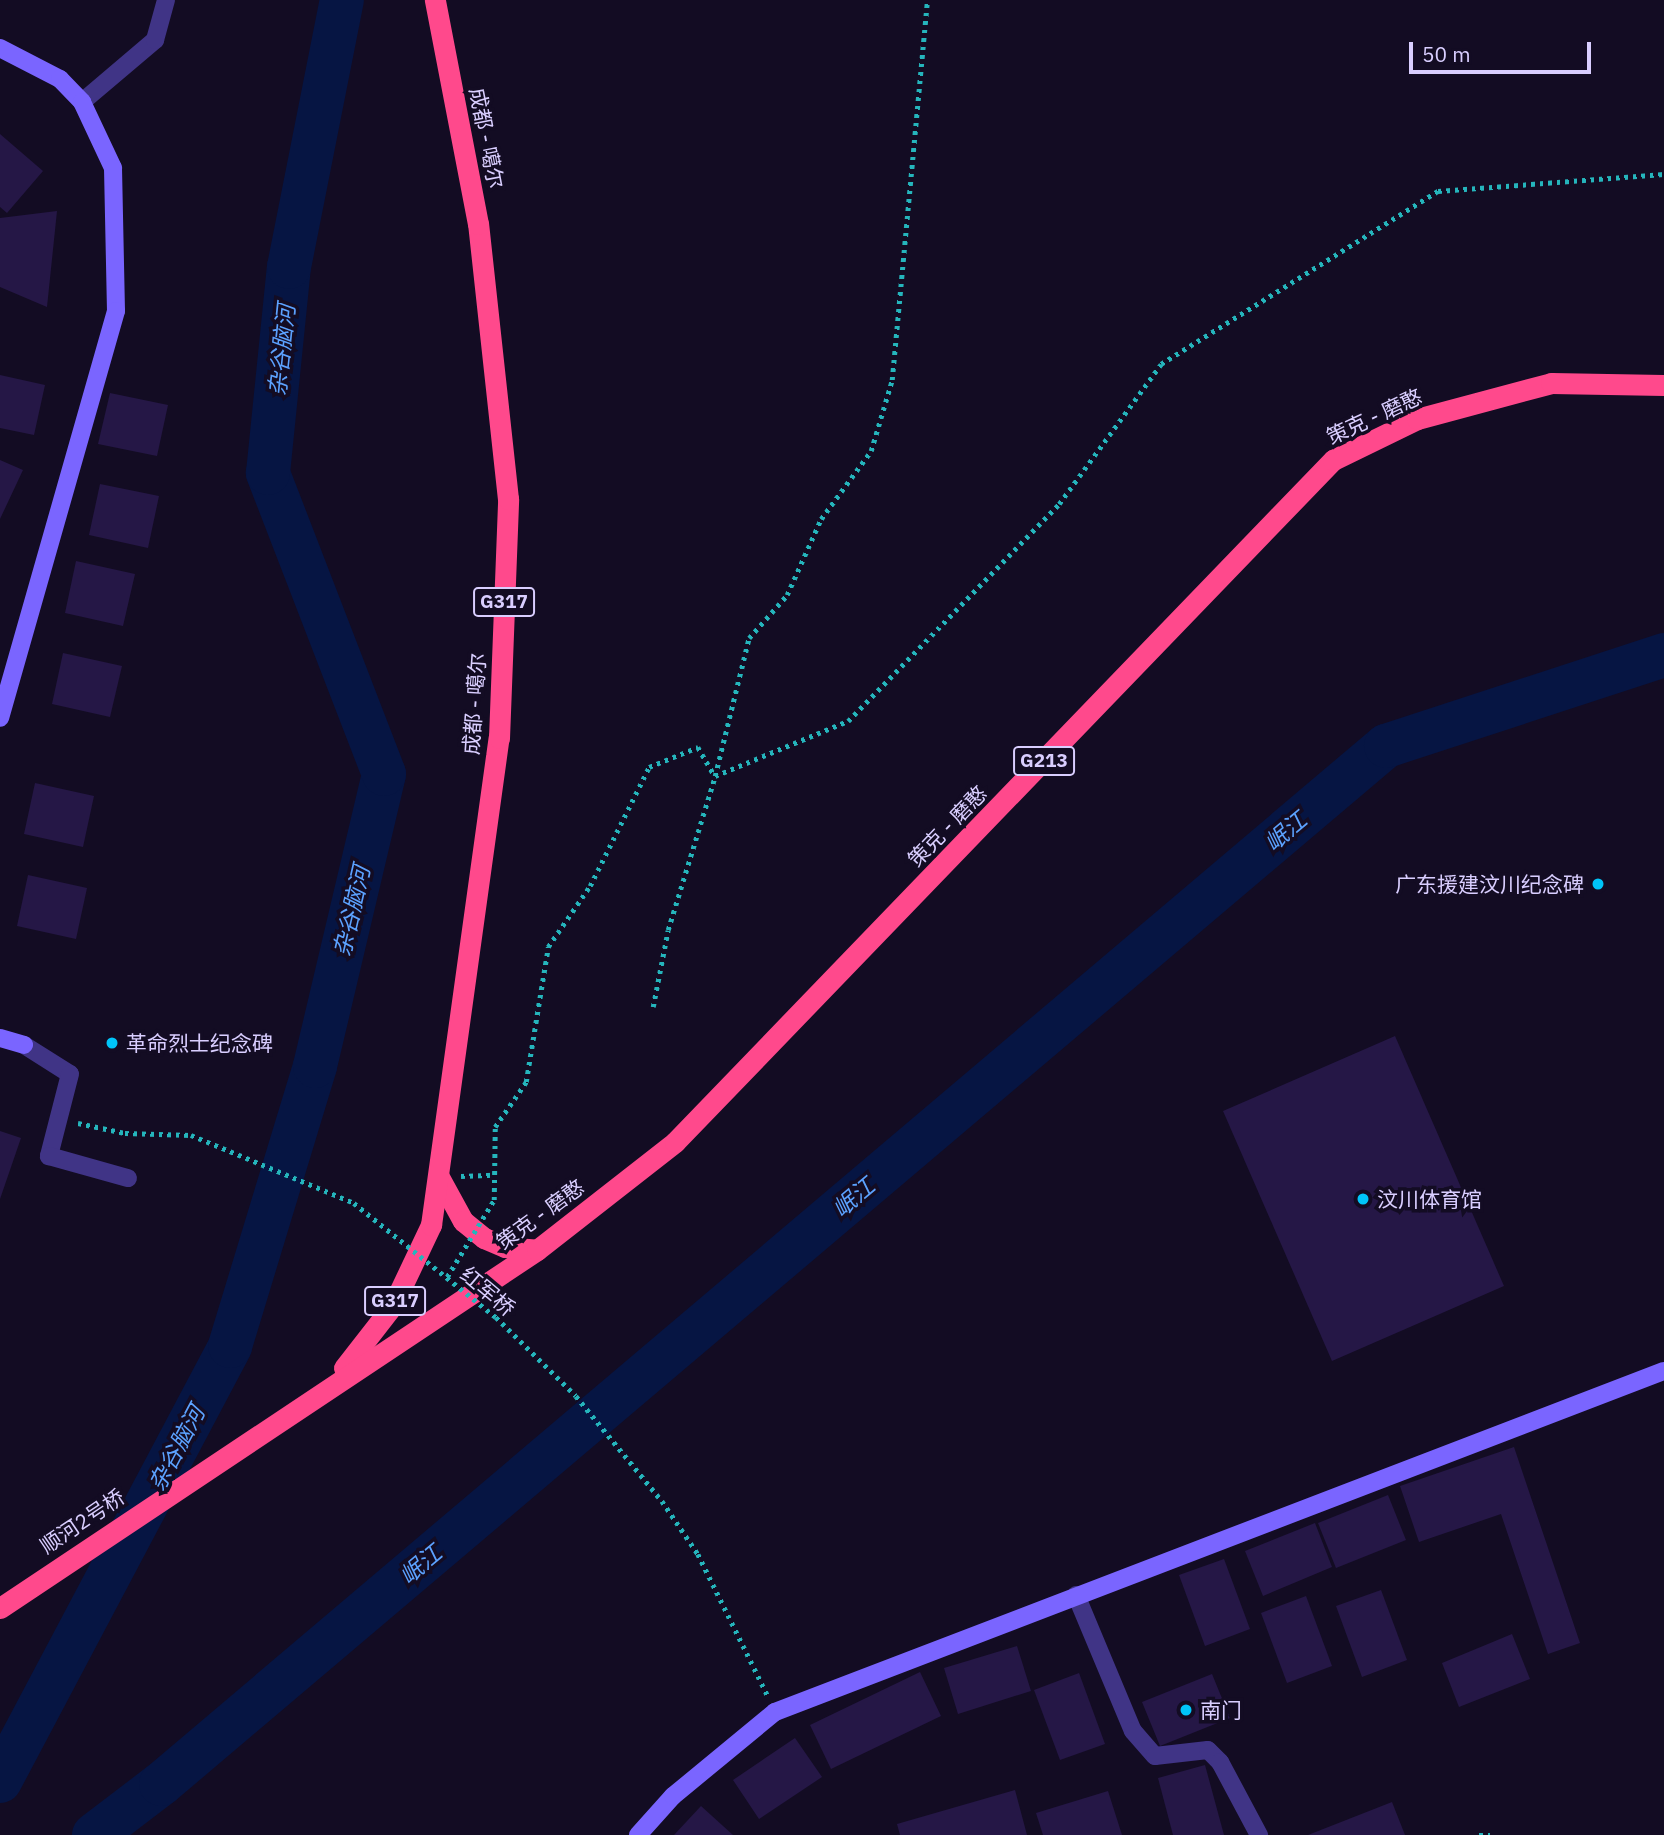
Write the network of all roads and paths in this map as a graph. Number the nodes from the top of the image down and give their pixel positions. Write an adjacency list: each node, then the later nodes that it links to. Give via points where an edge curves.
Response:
1 (166, 0): 5 (street, via 155,40)
2 (435, 0): 13 (highway, 成都 - 噶尔 / G317, via 478,224 508,499 499,738)
3 (927, 0): 9 (path, via 892,380 871,451 821,519 788,594 749,638)
4 (0, 48): 5 (street, via 60,79)
5 (82, 102): 8 (street, via 113,168 116,311)
6 (1664, 174): 9 (path, via 1438,191 1161,364 1059,504 848,721)
7 (1664, 385): 15 (highway, 策克 - 磨憨 / G213, via 1551,383 1417,419 1333,460 675,1142)
8 (0, 718)
9 (715, 776): 10 (path, via 668,930); 16 (path, bridge, via 698,747 649,767 590,887 548,947 526,1082 495,1127 494,1199)
10 (653, 1007)
11 (0, 1038): 12 (street, via 24,1045 70,1074)
12 (58, 1119): 14 (street, via 49,1156); 16 (path, 红军桥, bridge, via 125,1133 191,1135 355,1203)
13 (439, 1177): 15 (highway, via 463,1221 484,1238 505,1247); 18 (highway, 成都 - 噶尔 / G317, via 431,1225 393,1305)
14 (128, 1178)
15 (537, 1250): 18 (highway, 策克 - 磨憨 / G213)
16 (447, 1277): 21 (path, 红军桥, bridge, via 496,1317 576,1396 662,1500 698,1554 741,1634)
17 (1664, 1371): 19 (street)
18 (332, 1384): 20 (highway, 顺河2号桥 / G213)
19 (1076, 1595): 21 (street); 23 (street, via 1133,1731 1155,1756 1208,1750 1220,1762)
20 (0, 1608)
21 (775, 1713): 22 (street, via 673,1796)
22 (638, 1835)
23 (1259, 1835)
24 (1479, 1835): 25 (path)
25 (1490, 1835)

